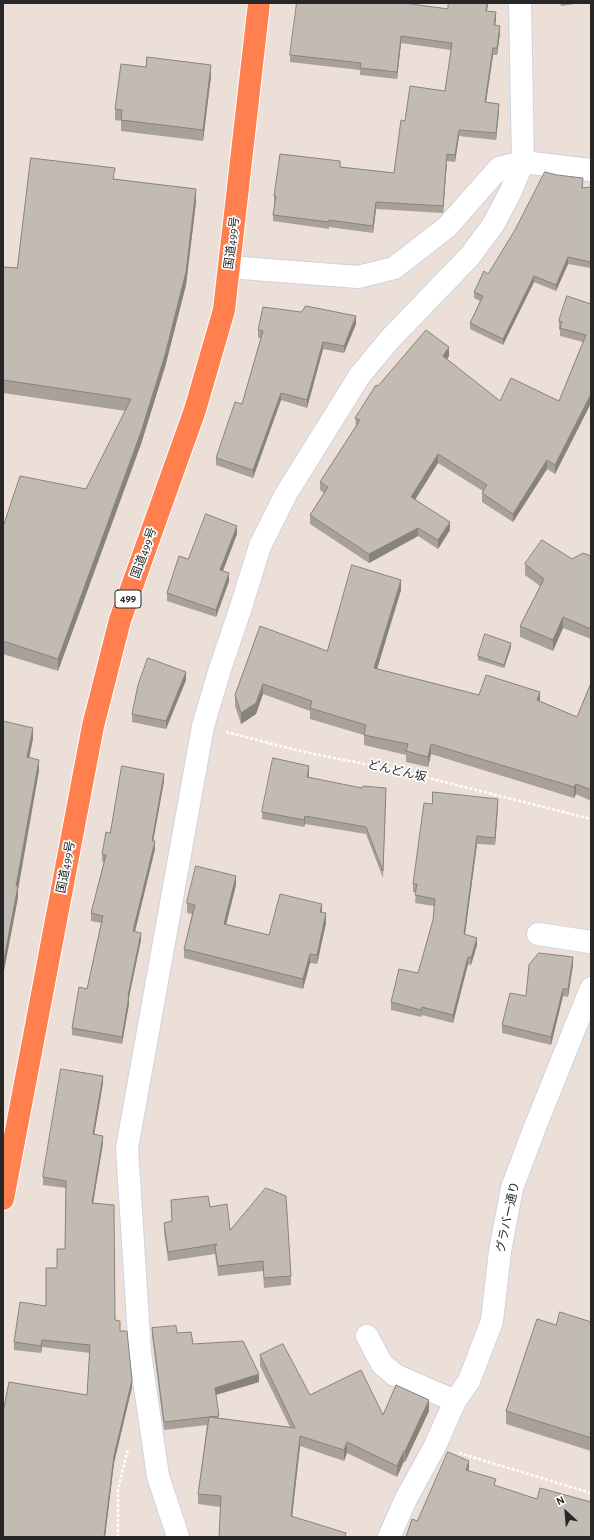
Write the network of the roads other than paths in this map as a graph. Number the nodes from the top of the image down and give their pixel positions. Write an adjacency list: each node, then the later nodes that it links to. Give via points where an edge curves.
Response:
1 (259, 3): 5 (highway, 国道499号 / 499)
2 (520, 3): 3 (street)
3 (523, 162): 4 (street); 5 (street, via 499,168 447,227 394,268 358,277); 12 (street, via 493,225 470,256 360,374 286,494 260,546 203,726 127,1148 140,1353 158,1476)
4 (591, 170)
5 (229, 267): 9 (highway, 国道499号 / 499, via 224,310 197,402 120,620 93,726)
6 (538, 934): 7 (street)
7 (591, 942)
8 (591, 988): 11 (street, グラバー通り, via 512,1188 500,1251 492,1322 469,1381)
9 (3, 1199)
10 (367, 1336): 11 (street, via 382,1364 395,1375)
11 (455, 1401): 13 (street, グラバー通り)
12 (178, 1537)
13 (389, 1537)

